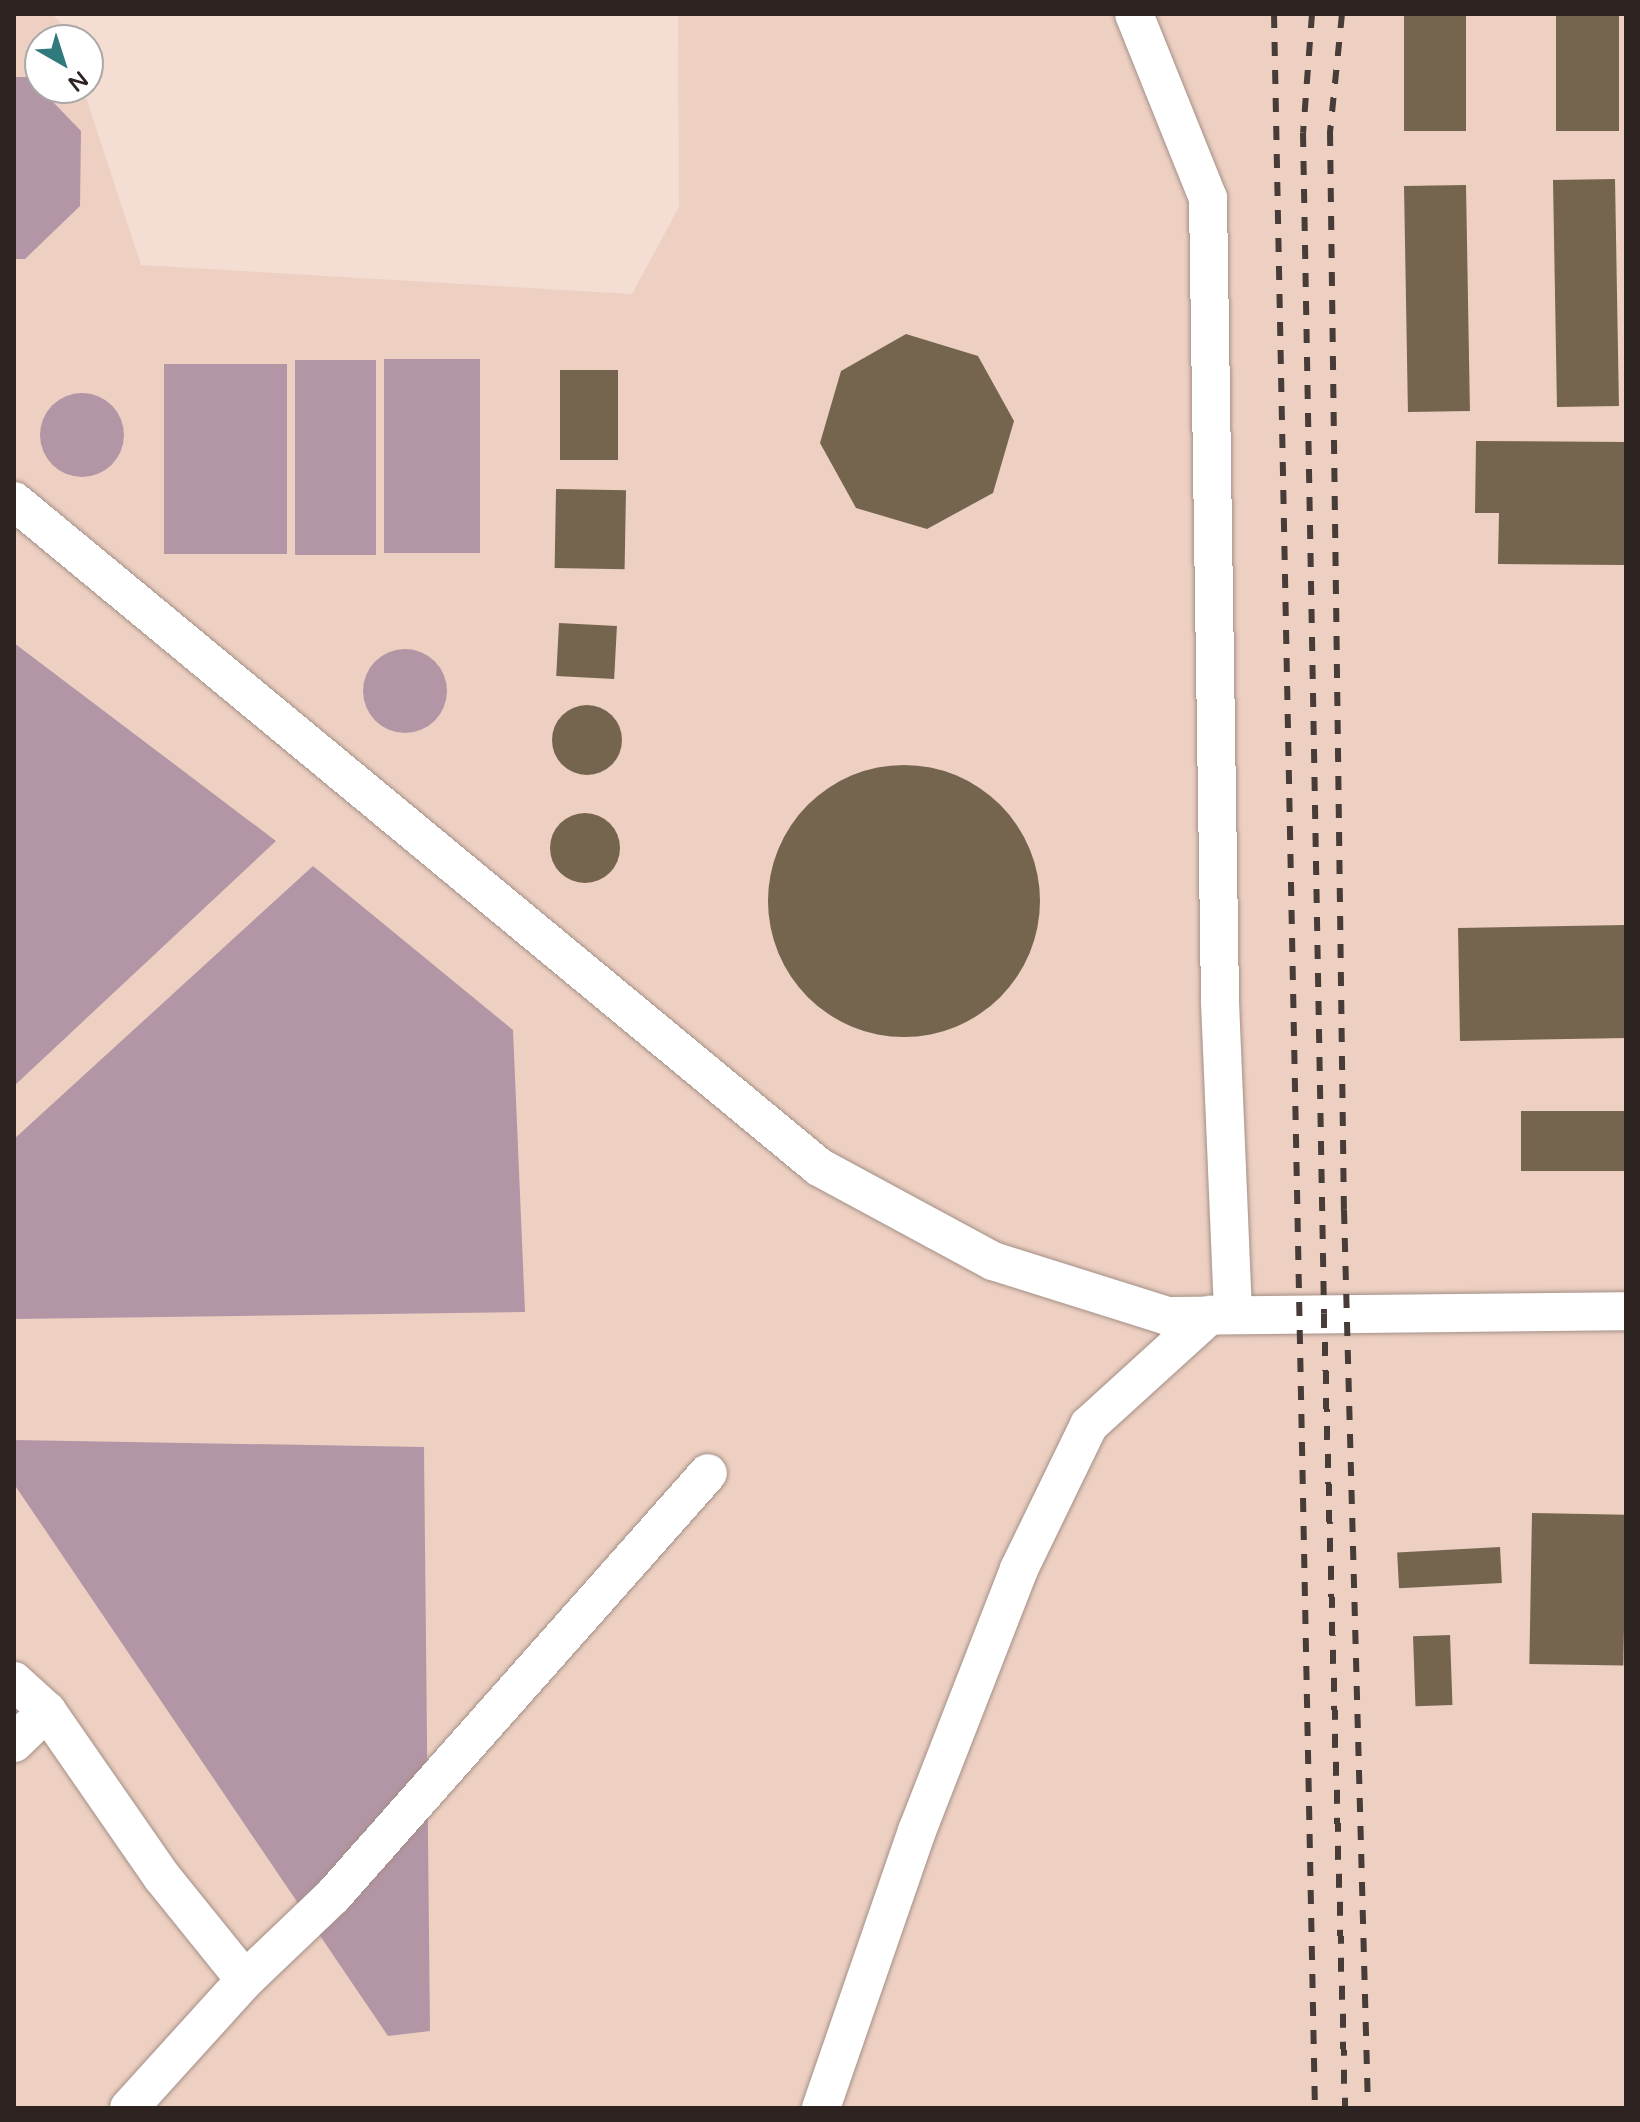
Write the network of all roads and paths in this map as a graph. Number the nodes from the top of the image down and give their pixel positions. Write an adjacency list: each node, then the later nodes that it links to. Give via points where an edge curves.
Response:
1 (1134, 14): 4 (street, via 1208,198)
2 (14, 501): 4 (street, via 819,1167 993,1261 1167,1316)
3 (1626, 1311): 4 (street)
4 (1222, 1315): 11 (street, via 1089,1425 1002,1612 917,1831)
5 (708, 1473): 9 (street, via 333,1896)
6 (14, 1681): 7 (street)
7 (47, 1711): 8 (street); 9 (street, via 162,1877)
8 (14, 1743)
9 (245, 1980): 10 (street)
10 (129, 2108)
11 (821, 2108)

